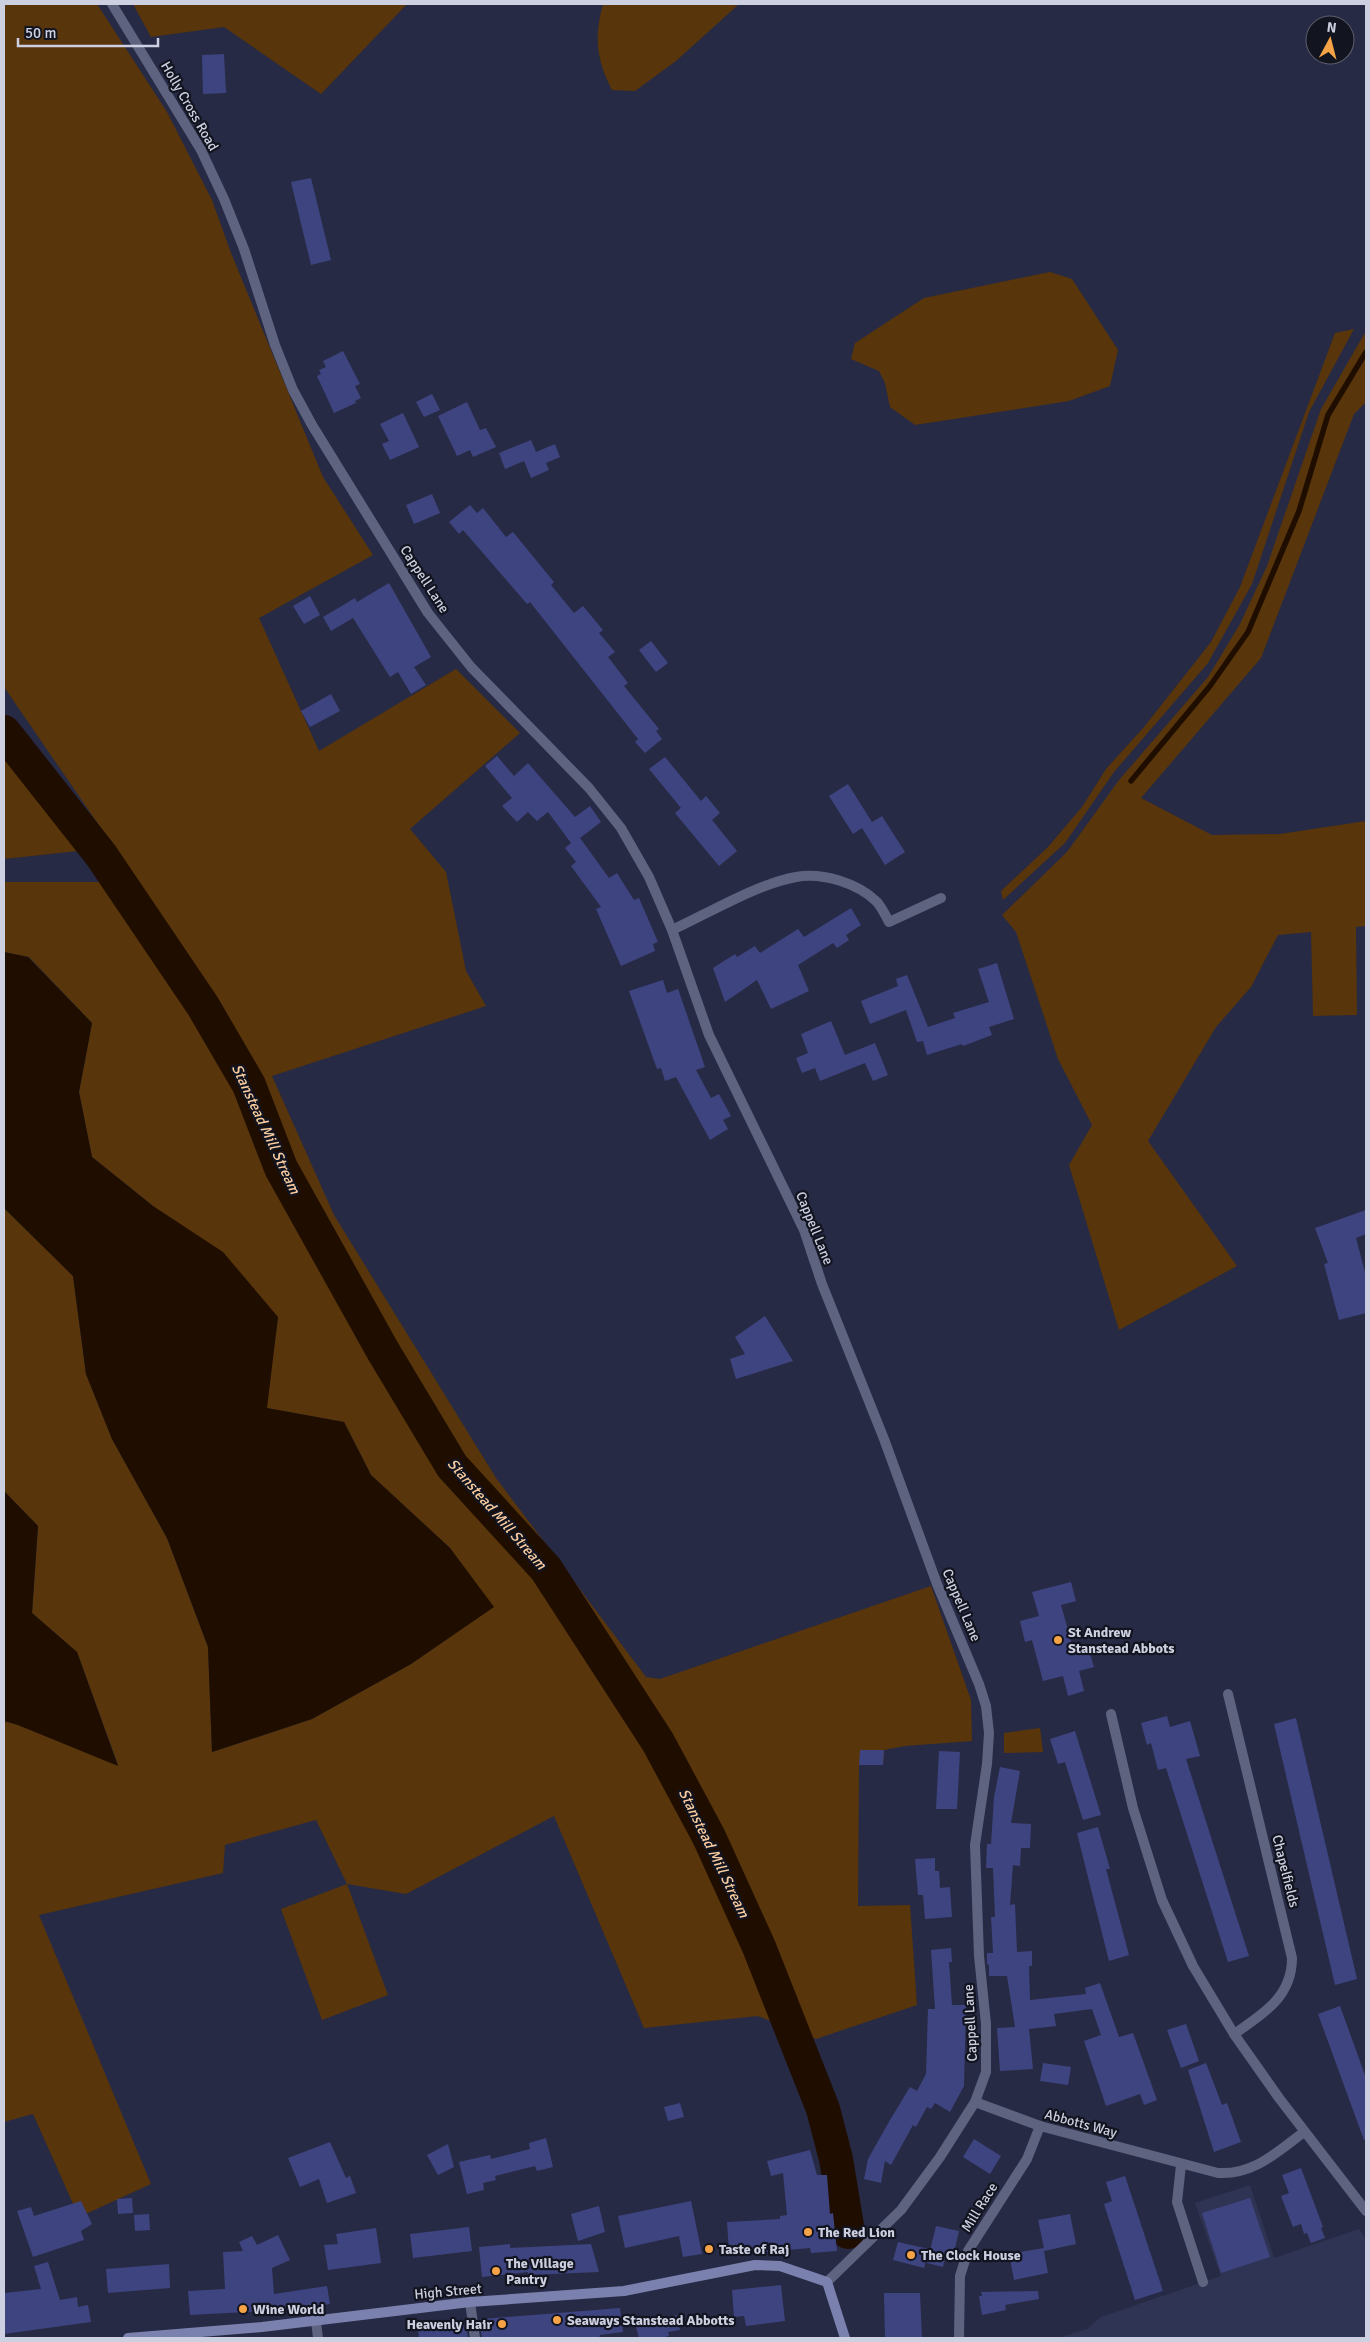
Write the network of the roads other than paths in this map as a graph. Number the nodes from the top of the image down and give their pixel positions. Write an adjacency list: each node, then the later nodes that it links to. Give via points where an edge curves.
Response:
1 (112, 4): 2 (street, Holly Cross Road, via 197,143)
2 (224, 199): 4 (street, Cappell Lane, via 275,345 293,390 317,434 444,634 471,667 589,788 621,828 649,877)
3 (941, 898): 4 (street, via 889,922 878,903 859,889 824,878 798,876)
4 (672, 930): 8 (street, Cappell Lane, via 709,1034 804,1230 986,1706 987,1764 975,1855 986,2072)
5 (1228, 1694): 7 (street, Chapelfields, via 1292,1958 1291,1973 1283,1993 1267,2011)
6 (1111, 1714): 7 (street, via 1133,1808 1162,1900 1193,1966)
7 (1234, 2034): 10 (street)
8 (975, 2102): 9 (street, Abbotts Way); 13 (street, Cappell Lane, via 901,2210)
9 (1040, 2126): 11 (street, Abbotts Way); 21 (street, Mill Race, via 1027,2159 968,2251 960,2276)
10 (1304, 2132): 11 (street, Abbotts Way, via 1264,2162 1242,2171 1218,2173); 12 (street)
11 (1182, 2165): 14 (street, via 1177,2202)
12 (1366, 2211)
13 (827, 2282): 15 (main road, High Street, via 786,2267 761,2265 624,2291); 20 (main road)
14 (1203, 2282)
15 (470, 2302): 16 (main road, High Street); 19 (street)
16 (316, 2322): 17 (main road, High Street); 18 (street)
17 (128, 2338)
18 (318, 2338)
19 (475, 2338)
20 (846, 2338)
21 (959, 2338)

